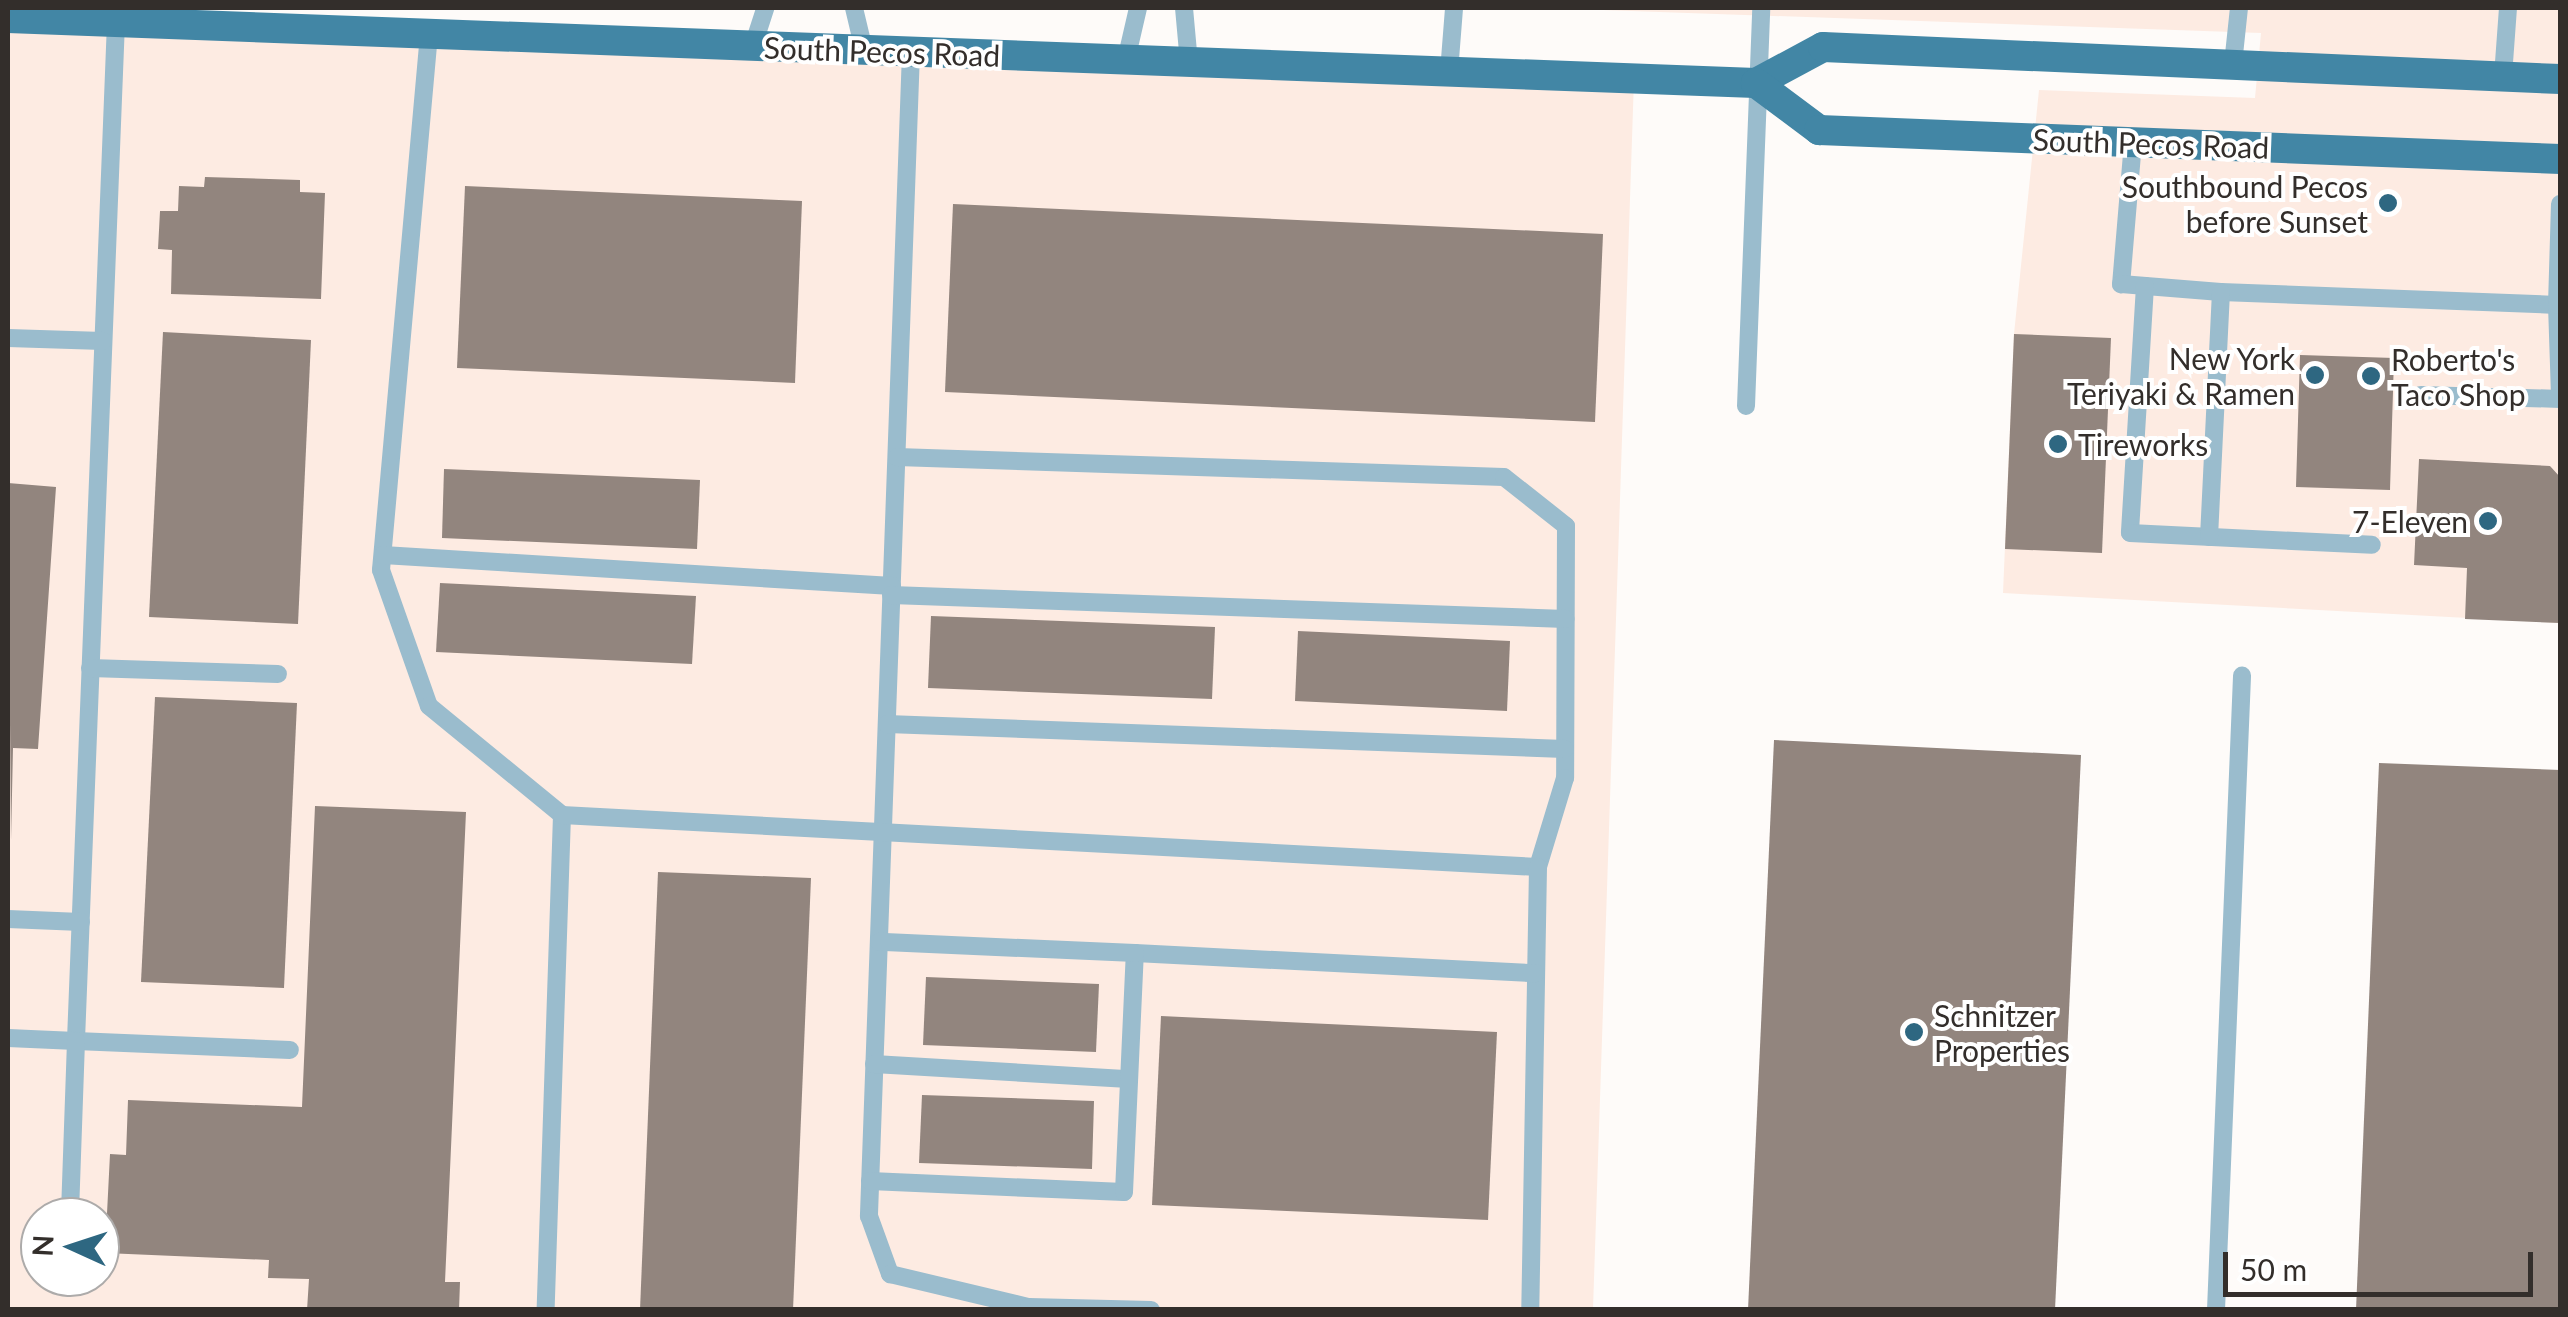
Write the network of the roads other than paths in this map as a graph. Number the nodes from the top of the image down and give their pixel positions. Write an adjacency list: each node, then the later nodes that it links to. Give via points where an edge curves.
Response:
1 (765, 8): 12 (lane)
2 (854, 8): 13 (lane)
3 (1138, 8): 15 (lane)
4 (1184, 8): 16 (lane)
5 (1454, 8): 18 (lane)
6 (1761, 8): 21 (lane)
7 (2238, 8): 17 (lane)
8 (2508, 8): 19 (lane)
9 (8, 18): 10 (main road, South Pecos Road)
10 (116, 22): 11 (main road, South Pecos Road); 29 (lane)
11 (429, 34): 12 (main road, South Pecos Road); 36 (lane)
12 (752, 46): 13 (main road, South Pecos Road)
13 (864, 50): 14 (main road, South Pecos Road)
14 (911, 52): 15 (main road, South Pecos Road); 33 (lane)
15 (1126, 60): 16 (main road, South Pecos Road)
16 (1190, 62): 18 (main road, South Pecos Road)
17 (2233, 64): 19 (main road); 21 (main road, via 1823,47)
18 (1449, 72): 21 (main road, South Pecos Road)
19 (2504, 76): 20 (main road)
20 (2560, 79)
21 (1756, 83): 22 (main road, South Pecos Road, via 1819,130); 32 (lane)
22 (2133, 142): 23 (main road, South Pecos Road); 25 (lane, via 2122,284)
23 (2560, 159)
24 (2560, 204): 27 (lane)
25 (2145, 286): 26 (lane); 34 (lane, via 2130,533)
26 (2221, 292): 27 (lane); 34 (lane)
27 (2557, 306): 31 (lane)
28 (8, 338): 29 (lane)
29 (104, 341): 39 (lane)
30 (2421, 395): 31 (lane)
31 (2560, 397)
32 (1746, 406)
33 (896, 457): 37 (lane); 38 (lane, via 1504,477 1566,526)
34 (2209, 536): 35 (lane)
35 (2372, 544)
36 (383, 555): 37 (lane); 44 (lane, via 382,570 428,706)
37 (892, 590): 38 (lane); 42 (lane)
38 (1566, 619): 43 (lane)
39 (90, 668): 40 (lane); 48 (lane)
40 (278, 674)
41 (2242, 676): 63 (lane)
42 (887, 724): 43 (lane); 45 (lane)
43 (1565, 749): 46 (lane, via 1565,778)
44 (562, 815): 45 (lane); 60 (lane)
45 (882, 832): 46 (lane); 49 (lane)
46 (1538, 868): 51 (lane)
47 (8, 919): 48 (lane)
48 (81, 922): 53 (lane)
49 (879, 942): 50 (lane); 55 (lane)
50 (1135, 954): 51 (lane); 56 (lane)
51 (1536, 973): 62 (lane)
52 (8, 1038): 53 (lane)
53 (76, 1041): 54 (lane); 58 (lane)
54 (290, 1050)
55 (874, 1064): 56 (lane); 57 (lane)
56 (1129, 1079): 57 (lane, via 1124,1192)
57 (870, 1181): 59 (lane, via 868,1216 890,1274)
58 (71, 1197)
59 (1029, 1308): 61 (lane)
60 (546, 1310)
61 (1151, 1310)
62 (1530, 1310)
63 (2216, 1310)

